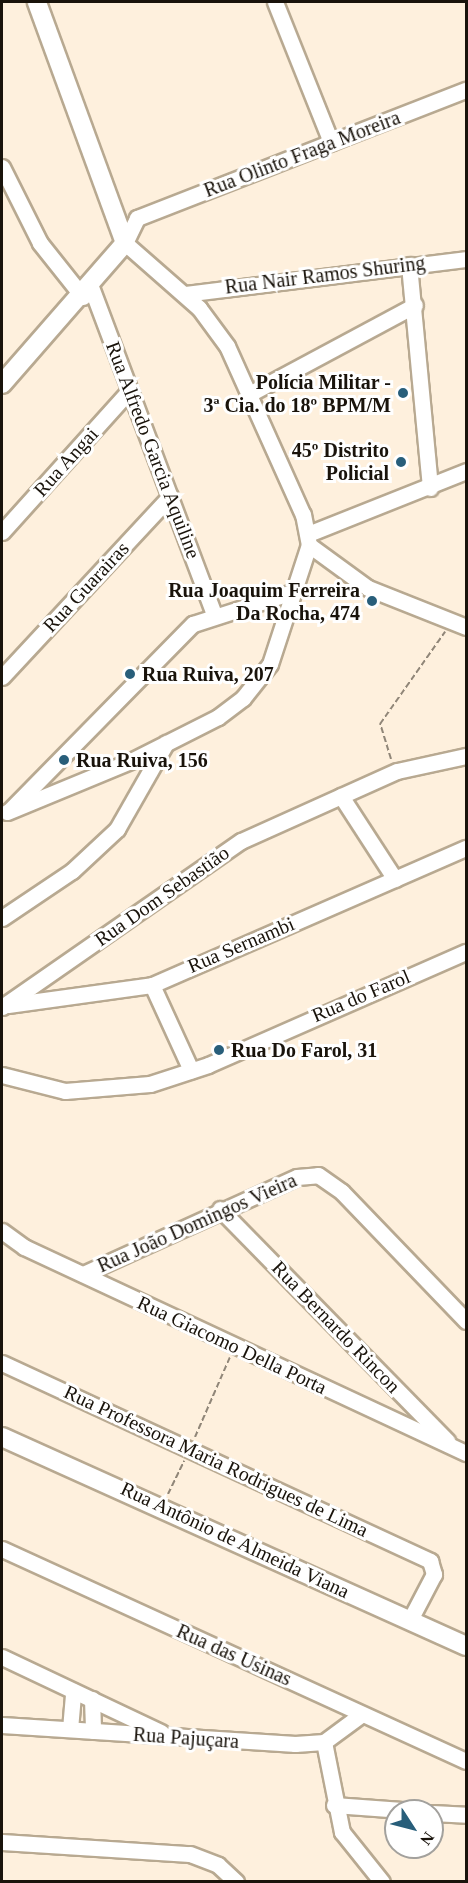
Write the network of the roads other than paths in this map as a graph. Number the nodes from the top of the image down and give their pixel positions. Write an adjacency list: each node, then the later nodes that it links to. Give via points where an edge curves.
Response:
1 (37, 2): 6 (street)
2 (276, 2): 4 (street)
3 (466, 90): 4 (street, Rua Olinto Fraga Moreira)
4 (331, 142): 7 (street, Rua Olinto Fraga Moreira)
5 (2, 167): 11 (street, Rua Alfredo Garcia Aquiline, via 40,243)
6 (115, 209): 7 (street); 8 (street)
7 (137, 218): 8 (street)
8 (125, 243): 11 (street); 12 (street)
9 (466, 259): 10 (street, Rua Nair Ramos Shuring)
10 (410, 265): 12 (street, Rua Nair Ramos Shuring); 13 (street)
11 (87, 292): 14 (street); 15 (street, Rua Alfredo Garcia Aquiline)
12 (185, 294): 16 (street, via 216,327)
13 (414, 305): 16 (street); 18 (street)
14 (2, 384)
15 (130, 390): 19 (street, Rua Alfredo Garcia Aquiline); 20 (street, Rua Angai)
16 (251, 393): 21 (street)
17 (466, 471): 18 (street)
18 (430, 488): 21 (street)
19 (170, 496): 23 (street, Rua Alfredo Garcia Aquiline); 25 (street, Rua Guarairas)
20 (2, 532)
21 (308, 540): 22 (street); 24 (street, via 368,588)
22 (292, 592): 23 (street); 26 (street, via 270,664 258,680 218,717)
23 (214, 615): 29 (street, via 193,624)
24 (459, 625)
25 (2, 677)
26 (166, 743): 29 (street); 32 (street, via 117,829 72,871)
27 (466, 756): 28 (street, Rua Dom Sebastião, via 397,771)
28 (341, 796): 31 (street); 35 (street, Rua Dom Sebastião, via 214,856)
29 (4, 815)
30 (466, 848): 31 (street, Rua Sernambi)
31 (395, 879): 34 (street, Rua Sernambi)
32 (2, 918)
33 (466, 952): 36 (street, Rua do Farol)
34 (152, 985): 35 (street, Rua Sernambi); 36 (street)
35 (3, 1006)
36 (191, 1070): 37 (street, Rua do Farol, via 150,1084 86,1092)
37 (2, 1075)
38 (220, 1209): 40 (street, Rua João Domingos Vieira); 41 (street, Rua João Domingos Vieira, via 297,1177 324,1178); 44 (street, Rua Bernardo Rincon)
39 (2, 1231): 40 (street, Rua Giacomo Della Porta)
40 (83, 1274): 44 (street, Rua Giacomo Della Porta)
41 (466, 1321)
42 (2, 1363): 47 (street, Rua Professora Maria Rodrigues de Lima, via 430,1561 434,1574)
43 (2, 1437): 47 (street, Rua Antônio de Almeida Viana)
44 (450, 1445): 45 (street, Rua Giacomo Della Porta)
45 (466, 1453)
46 (2, 1549): 52 (street, Rua das Usinas)
47 (410, 1620): 48 (street, Rua Antônio de Almeida Viana)
48 (466, 1646)
49 (2, 1657): 50 (street)
50 (73, 1690): 51 (street); 54 (street)
51 (92, 1699): 55 (street); 56 (street)
52 (362, 1714): 57 (street); 58 (street, Rua das Usinas)
53 (2, 1725): 54 (street, Rua Pajuçara)
54 (70, 1729): 55 (street, Rua Pajuçara)
55 (93, 1731): 56 (street, Rua Pajuçara)
56 (167, 1735): 57 (street, Rua Pajuçara)
57 (324, 1742): 59 (street)
58 (466, 1761)
59 (334, 1805): 60 (street); 65 (street, via 342,1832)
60 (384, 1809)
61 (444, 1814): 62 (street)
62 (466, 1815)
63 (2, 1842): 64 (street, via 190,1854 218,1864)
64 (236, 1881)
65 (382, 1881)

